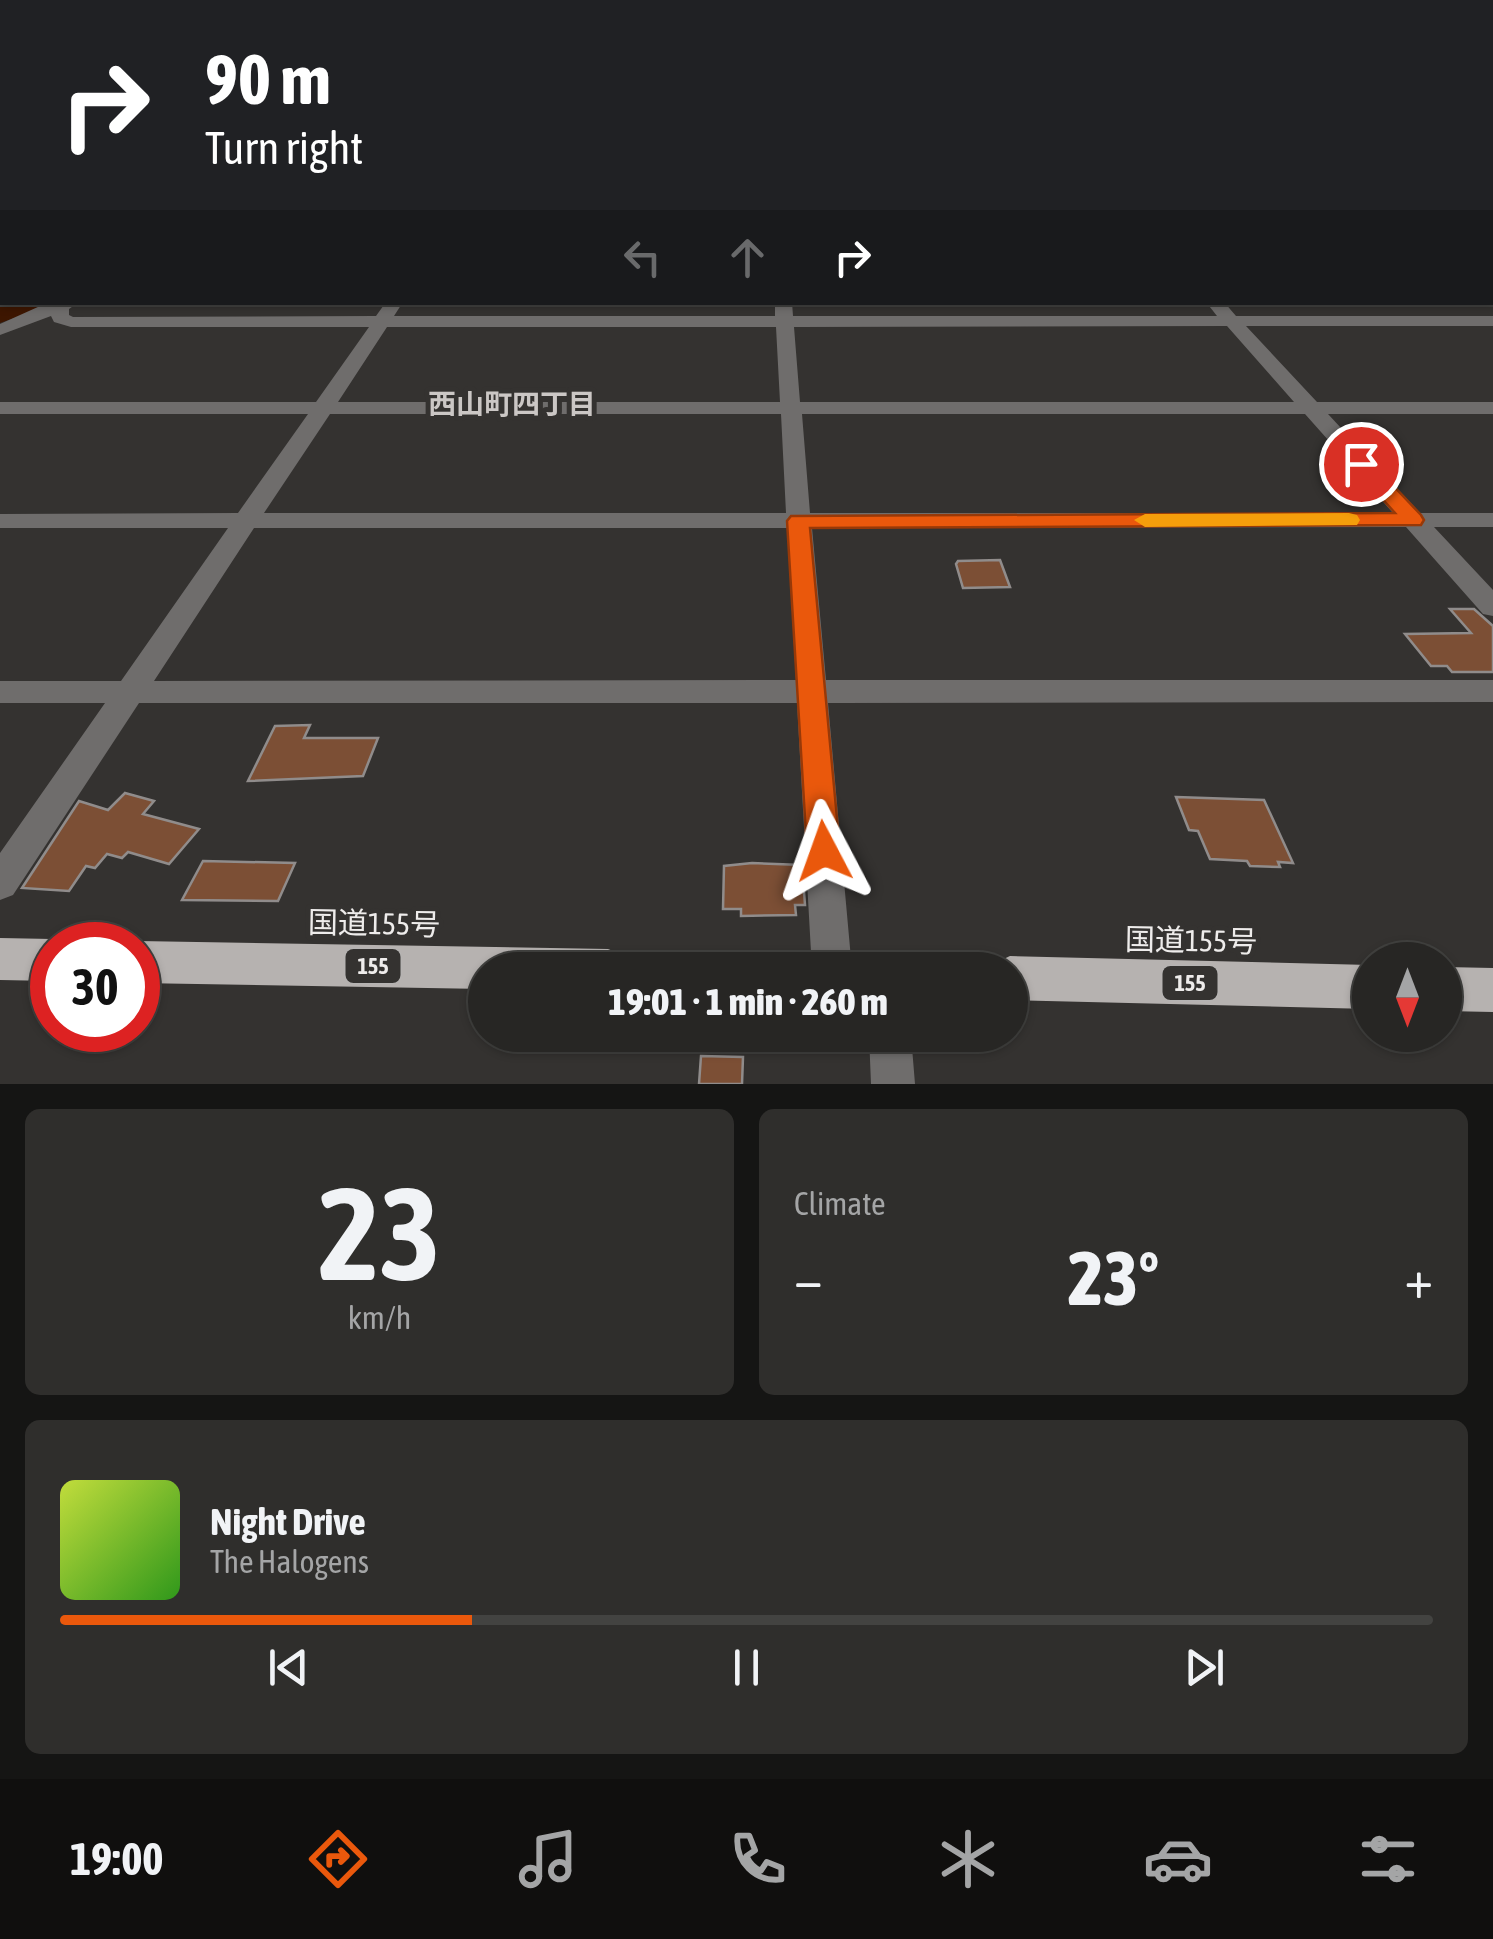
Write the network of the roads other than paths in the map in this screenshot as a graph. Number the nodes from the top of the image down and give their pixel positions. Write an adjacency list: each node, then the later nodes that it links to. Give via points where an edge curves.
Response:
1 (60, 305): 8 (street)
2 (62, 305): 4 (street, via 60,318 71,322)
3 (1217, 305): 6 (street)
4 (389, 311): 5 (street); 10 (street)
5 (784, 312): 6 (street); 11 (street)
6 (1231, 321): 7 (street); 12 (street)
7 (1493, 321)
8 (0, 330)
9 (0, 408): 10 (street)
10 (322, 408): 11 (street); 14 (street)
11 (790, 408): 12 (street); 18 (street)
12 (1309, 408): 13 (street); 15 (street)
13 (1493, 408)
14 (245, 520): 17 (street); 18 (street); 22 (street)
15 (1413, 520): 16 (street); 18 (street); 19 (street)
16 (1493, 520)
17 (0, 521)
18 (798, 521): 23 (street)
19 (1493, 608)
20 (1493, 690): 23 (street)
21 (0, 692): 22 (street)
22 (128, 692): 23 (street); 24 (street)
23 (812, 692): 25 (street)
24 (0, 883)
25 (831, 952)
26 (0, 959): 27 (highway)
27 (30, 960)
28 (160, 962): 29 (highway, 国道155号 / 155)
29 (468, 968)
30 (1028, 978): 31 (highway, 国道155号 / 155)
31 (1352, 987)
32 (1462, 989): 33 (highway)
33 (1493, 990)
34 (891, 1052): 35 (street)
35 (893, 1084)

